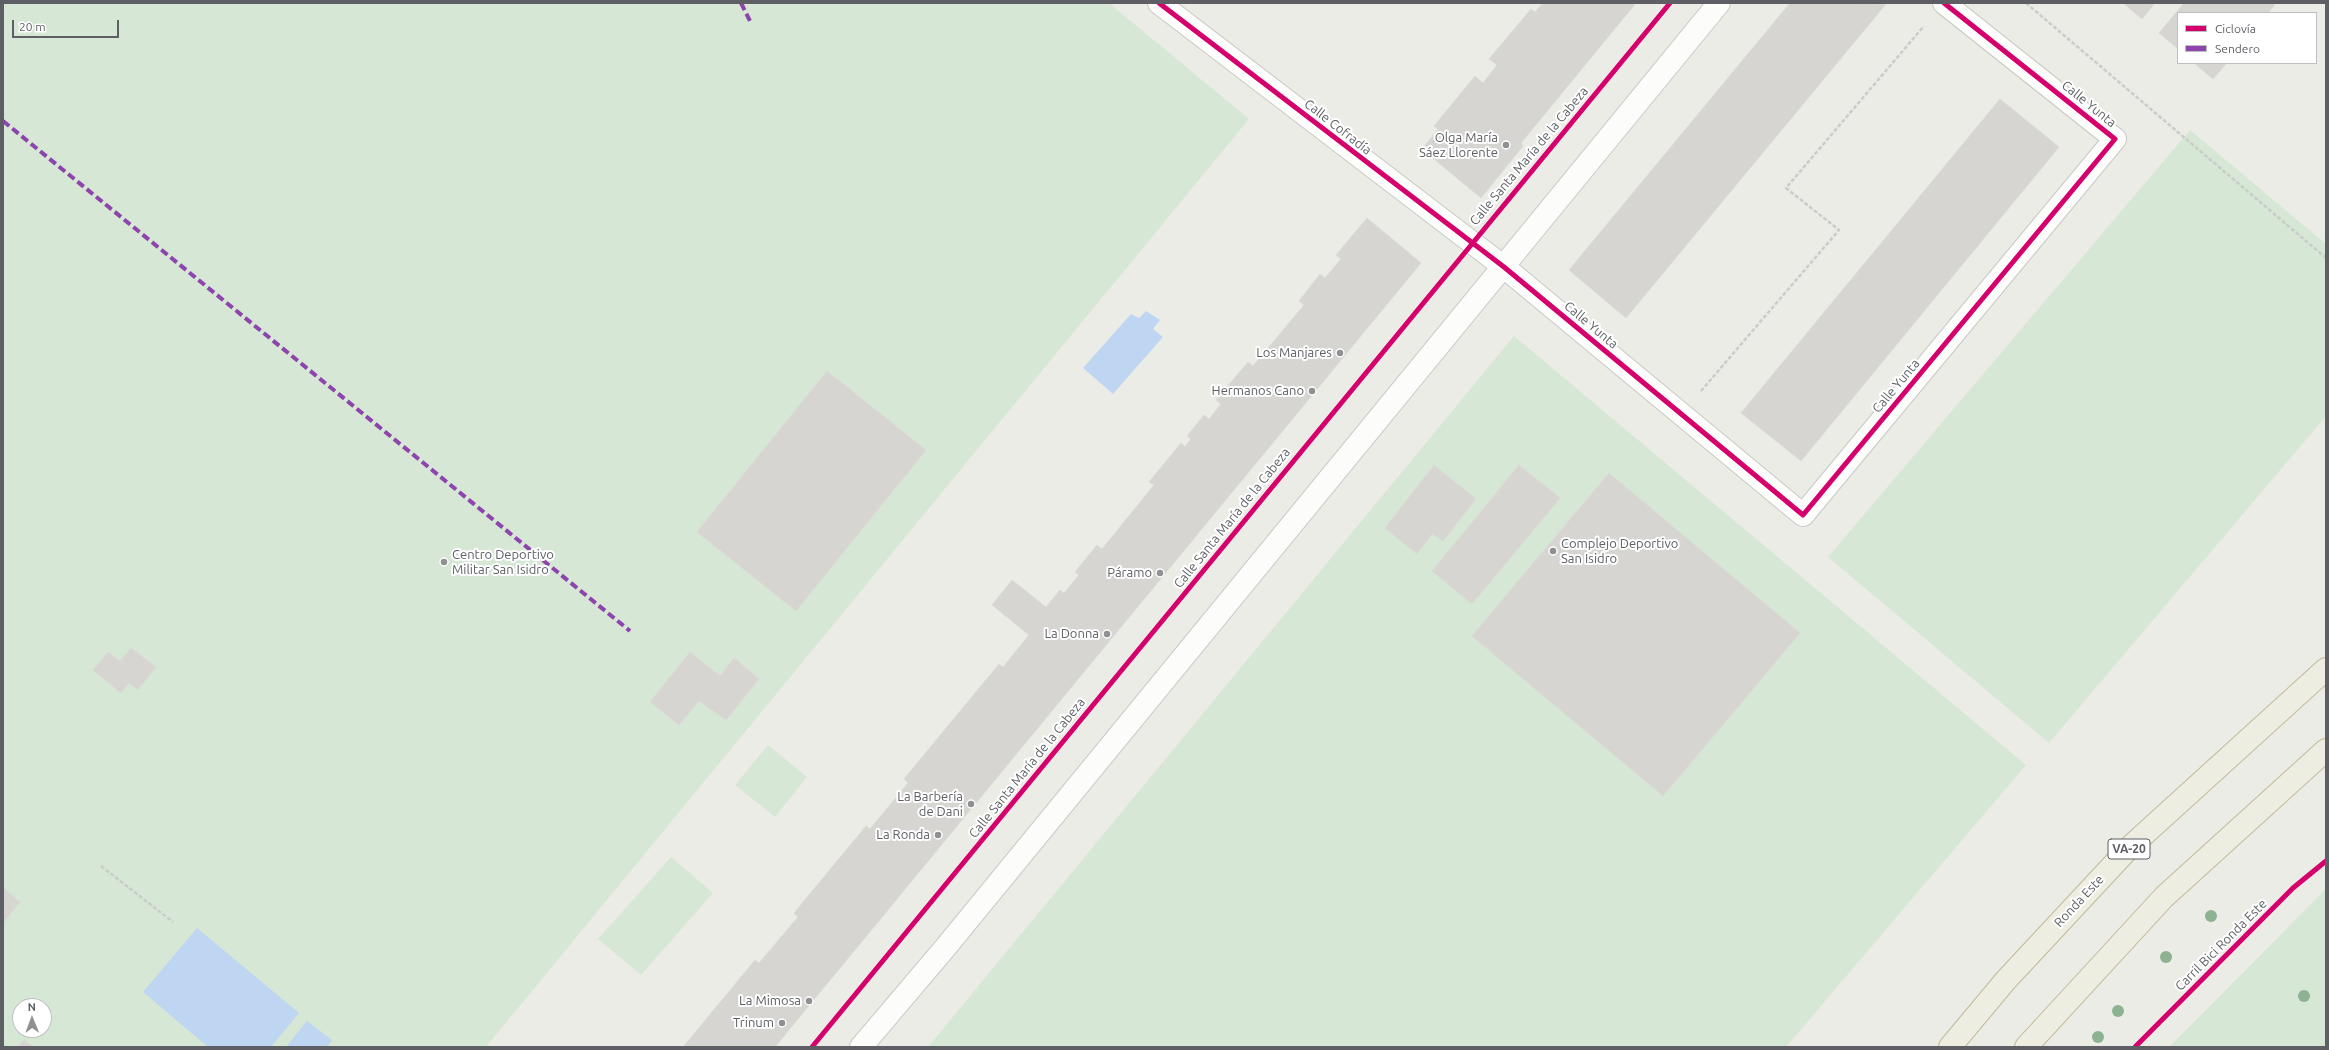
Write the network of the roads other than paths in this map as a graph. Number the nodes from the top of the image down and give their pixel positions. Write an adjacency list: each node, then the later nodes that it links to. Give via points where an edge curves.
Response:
1 (1159, 3): 4 (street, Calle Cofradía)
2 (1719, 3): 4 (street)
3 (1944, 3): 4 (street, Calle Yunta, via 2115,139 1803,516)
4 (1504, 267): 7 (street)
5 (2326, 670): 8 (highway, Ronda Este / VA-20, via 2129,848 2006,980)
6 (2326, 750): 9 (highway, via 2164,897)
7 (861, 1047)
8 (1950, 1047)
9 (2026, 1047)

